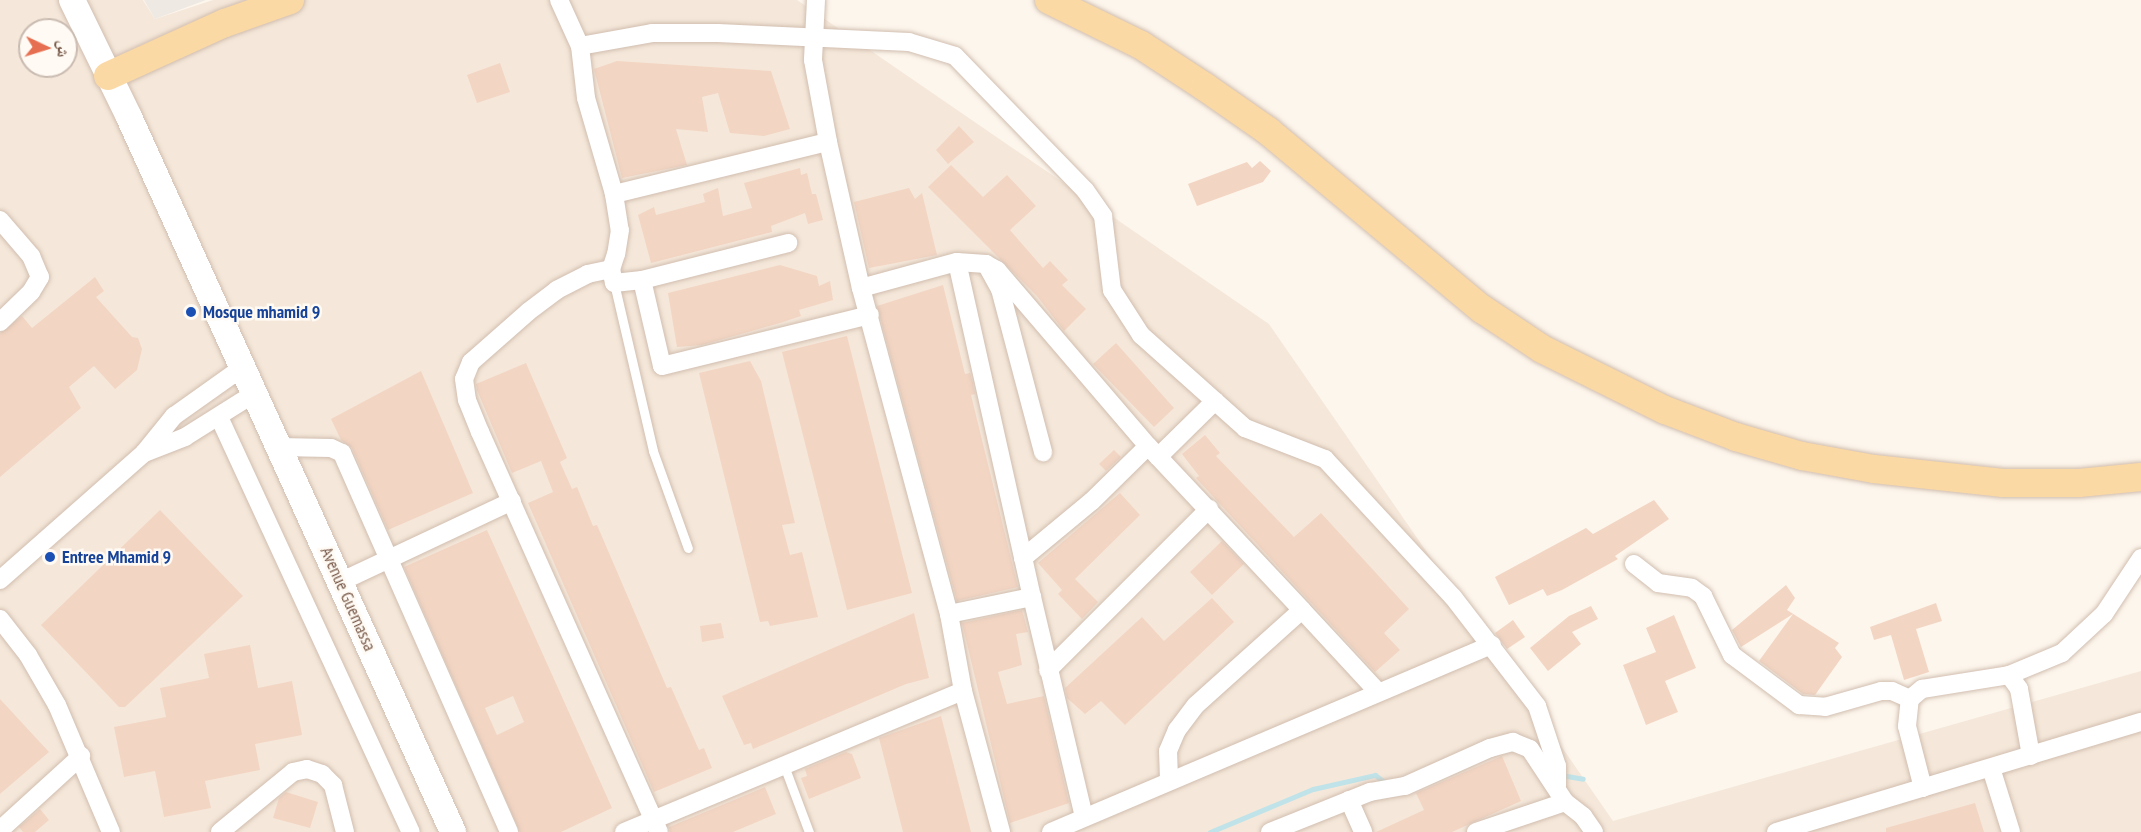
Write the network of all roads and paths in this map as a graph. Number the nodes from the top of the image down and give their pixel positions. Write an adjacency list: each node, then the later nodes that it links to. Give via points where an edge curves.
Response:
1 (72, 0): 8 (main road, Avenue Guemassa)
2 (290, 0): 8 (main road, via 225,23)
3 (559, 0): 7 (street)
4 (816, 0): 6 (street)
5 (1049, 0): 28 (main road, via 1141,45 1214,93 1285,145 1482,309 1542,349 1665,410 1791,453 1885,471 2003,483 2079,483)
6 (813, 38): 7 (street, via 652,33); 9 (street, via 813,60); 22 (street, via 935,47 975,72 1086,190 1103,216 1109,244 1108,277 1124,312 1141,335)
7 (580, 46): 10 (street, via 586,98)
8 (108, 76): 20 (main road, Avenue Guemassa)
9 (828, 142): 10 (street); 17 (street)
10 (614, 195): 15 (street, via 620,230)
11 (0, 220): 19 (street, via 31,256 40,277 31,292)
12 (788, 243): 16 (street)
13 (957, 262): 14 (street); 17 (street); 33 (street)
14 (986, 264): 25 (street, via 1003,276 1007,286); 26 (street, via 1000,289)
15 (612, 276): 16 (street); 29 (street, via 588,274 556,290 471,362 464,379 467,400); 31 (lane, via 653,451)
16 (642, 280): 18 (street, via 662,366)
17 (861, 288): 18 (street)
18 (870, 315): 40 (street)
19 (0, 322)
20 (243, 367): 21 (main road, Avenue Guemassa); 27 (street, via 174,416)
21 (255, 393): 23 (street); 24 (main road, Avenue Guemassa)
22 (1215, 401): 25 (street); 42 (street, via 1245,428 1325,459 1454,597)
23 (219, 417): 27 (street, via 185,437); 63 (street)
24 (279, 447): 32 (street, via 331,448 342,453); 37 (main road, Avenue Guemassa)
25 (1153, 451): 30 (street); 33 (street)
26 (1043, 452)
27 (144, 453): 36 (street)
28 (2141, 477)
29 (512, 501): 32 (street); 58 (street)
30 (1209, 509): 39 (street); 43 (street)
31 (688, 548)
32 (386, 558): 37 (street); 65 (street)
33 (1023, 558): 38 (street)
34 (2141, 558): 44 (street, via 2086,634 2062,653)
35 (1634, 564): 47 (street, via 1658,583 1692,588 1703,597 1732,655 1799,705 1826,707 1881,691)
36 (0, 580)
37 (340, 582): 64 (main road, Avenue Guemassa)
38 (1032, 597): 40 (street); 43 (street)
39 (1302, 610): 46 (street); 53 (street, via 1196,705 1177,730 1168,751)
40 (949, 614): 45 (street)
41 (0, 619): 49 (street, via 49,690)
42 (1492, 645): 46 (street); 55 (street, via 1537,706 1557,766)
43 (1048, 670): 57 (street)
44 (2009, 675): 47 (street, via 1930,687); 50 (street, via 2019,689)
45 (963, 691): 51 (street); 68 (street)
46 (1378, 692): 53 (street)
47 (1910, 699): 54 (street, via 1907,726)
48 (2141, 722): 50 (street)
49 (81, 756): 59 (street); 60 (street)
50 (2031, 756): 52 (street)
51 (783, 763): 58 (street); 67 (lane)
52 (1991, 768): 54 (street); 75 (street)
53 (1169, 779): 57 (street)
54 (1923, 788): 74 (street)
55 (1561, 794): 56 (street, via 1530,749 1513,742 1392,791 1370,792); 72 (street); 73 (street)
56 (1349, 800): 70 (street); 71 (street)
57 (1084, 816): 69 (street)
58 (656, 825): 66 (street)
59 (0, 830)
60 (111, 832)
61 (220, 832): 62 (street, via 293,772 307,769 322,774 333,784)
62 (345, 832)
63 (411, 832)
64 (453, 832)
65 (509, 832)
66 (624, 832)
67 (809, 832)
68 (1000, 832)
69 (1051, 832)
70 (1270, 832)
71 (1363, 832)
72 (1476, 832)
73 (1593, 832)
74 (1776, 832)
75 (2011, 832)

